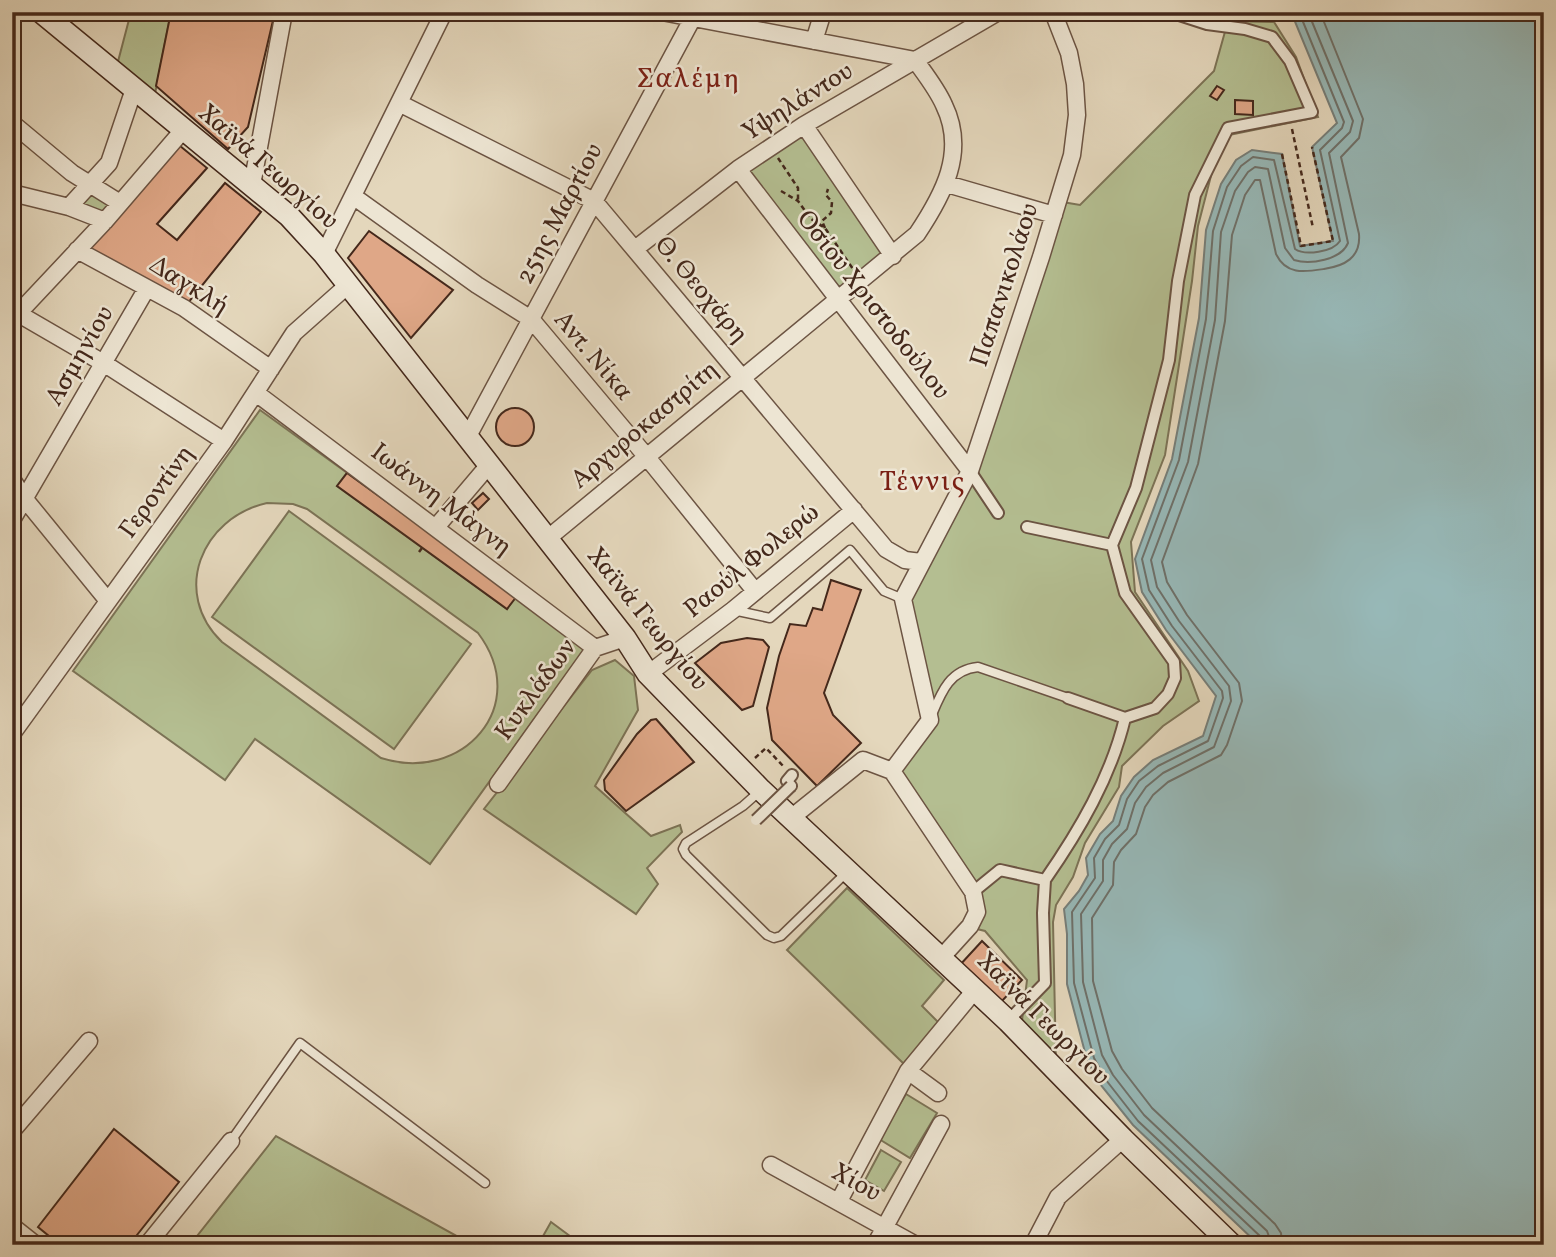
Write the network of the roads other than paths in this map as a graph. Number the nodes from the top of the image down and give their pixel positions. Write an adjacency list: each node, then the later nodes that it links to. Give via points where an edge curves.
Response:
1 (41, 12): 12 (main road, Χαϊνά Γεωργίου)
2 (284, 12): 20 (street)
3 (444, 12): 13 (street)
4 (662, 12): 9 (street)
5 (823, 12): 10 (street)
6 (998, 12): 11 (street, Υψηλάντου)
7 (1053, 12): 26 (street, Παπανικολάου, via 1069,53 1077,115 1072,155)
8 (1170, 12): 54 (street, via 1272,37 1290,61 1312,112 1228,128 1195,195 1169,360 1136,488)
9 (694, 15): 10 (street); 23 (street, 25ης Μαρτίου)
10 (814, 41): 11 (street)
11 (915, 60): 15 (street, Υψηλάντου); 19 (street, Αργυροκαστρίτη, via 951,121 953,158)
12 (134, 89): 16 (main road, Χαϊνά Γεωργίου); 18 (street, via 109,163)
13 (399, 103): 22 (street); 23 (street, Θ. Θεοχάρη)
14 (12, 123): 18 (street)
15 (804, 125): 17 (street, Υψηλάντου); 31 (street)
16 (184, 129): 20 (main road, Χαϊνά Γεωργίου); 24 (street)
17 (738, 169): 28 (street, Υψηλάντου); 34 (street, Οσίου Χριστοδούλου)
18 (90, 183): 24 (street); 25 (street)
19 (947, 184): 26 (street); 31 (street, Αργυροκαστρίτη, via 917,234)
20 (252, 185): 30 (main road, Χαϊνά Γεωργίου)
21 (12, 193): 25 (street)
22 (353, 196): 30 (street); 36 (street, Αντ. Νίκα)
23 (594, 201): 28 (street, Θ. Θεοχάρη); 36 (street, 25ης Μαρτίου)
24 (121, 203): 27 (street)
25 (69, 207): 27 (street)
26 (1054, 215): 45 (street, Παπανικολάου)
27 (105, 221): 29 (street)
28 (635, 249): 39 (street, Θ. Θεοχάρη)
29 (78, 250): 33 (street, Δαγκλή); 35 (street)
30 (324, 254): 32 (main road, Χαϊνά Γεωργίου)
31 (893, 256): 34 (street, Αργυροκαστρίτη)
32 (348, 285): 38 (street, Γεροντίνη, via 295,333); 41 (main road, Χαϊνά Γεωργίου)
33 (147, 288): 37 (street, Ασμηνίου); 38 (street, Δαγκλή)
34 (838, 299): 39 (street, Αργυροκαστρίτη); 45 (street, Οσίου Χριστοδούλου)
35 (14, 314): 37 (street)
36 (531, 320): 41 (street, 25ης Μαρτίου); 43 (street, Αντ. Νίκα)
37 (104, 364): 42 (street); 47 (street, Ασμηνίου)
38 (271, 369): 40 (street, Γεροντίνη)
39 (742, 377): 43 (street, Αργυροκαστρίτη); 48 (street, Θ. Θεοχάρη)
40 (256, 393): 42 (street, Γεροντίνη); 51 (street, Ιωάννη Μὰγνη)
41 (467, 438): 44 (main road, Χαϊνά Γεωργίου)
42 (224, 441): 58 (street, Γεροντίνη)
43 (646, 456): 53 (street, Αργυροκαστρίτη); 56 (street, Αντ. Νίκα)
44 (488, 466): 51 (street); 53 (main road, Χαϊνά Γεωργίου)
45 (970, 471): 49 (street); 55 (street, Παπανικολάου)
46 (12, 479): 47 (street)
47 (24, 498): 50 (street, Ασμηνίου); 58 (street)
48 (854, 510): 55 (street, Θ. Θεοχάρη, via 892,553); 56 (street, Ραούλ Φολερώ)
49 (998, 513)
50 (12, 520)
51 (437, 526): 61 (street, Ιωάννη Μὰγνη)
52 (1027, 527): 54 (street)
53 (547, 539): 60 (main road, Χαϊνά Γεωργίου)
54 (1112, 545): 64 (street, via 1125,593 1174,662 1175,678 1168,694 1155,708)
55 (920, 562): 57 (street, Παπανικολάου)
56 (755, 591): 59 (street, Ραούλ Φολερώ)
57 (903, 599): 59 (lane, via 884,591 850,550 770,618); 65 (street)
58 (108, 601): 66 (street, Γεροντίνη)
59 (733, 610): 62 (street, Ραούλ Φολερώ)
60 (625, 638): 61 (street, Κυκλάδων); 62 (main road, Χαϊνά Γεωργίου)
61 (595, 648): 69 (street, Κυκλάδων)
62 (648, 674): 70 (main road, Χαϊνά Γεωργίου)
63 (1068, 698): 64 (street); 65 (lane, via 978,667 964,668 944,686)
64 (1125, 718): 74 (street, via 1105,779)
65 (930, 720): 67 (street)
66 (14, 729)
67 (892, 771): 71 (street, via 863,760); 75 (street)
68 (792, 775): 72 (street, bridge, via 787,781 791,786)
69 (498, 784)
70 (761, 790): 71 (main road, Χαϊνά Γεωργίου); 73 (lane, via 683,849 767,934 781,936)
71 (791, 818): 73 (main road, Χαϊνά Γεωργίου)
72 (756, 820)
73 (847, 872): 76 (main road, Χαϊνά Γεωργίου)
74 (1045, 880): 75 (street, via 1000,870); 78 (street, via 1045,983)
75 (973, 892): 76 (street, via 977,912)
76 (941, 958): 77 (main road, Χαϊνά Γεωργίου)
77 (975, 990): 78 (main road, Χαϊνά Γεωργίου); 80 (street)
78 (1008, 1021): 84 (main road, Χαϊνά Γεωργίου)
79 (89, 1041): 83 (street)
80 (908, 1071): 81 (street); 88 (street)
81 (938, 1093)
82 (941, 1124): 89 (street)
83 (12, 1131)
84 (1123, 1139): 95 (street, via 1058,1197); 96 (main road, Χαϊνά Γεωργίου)
85 (231, 1141): 87 (lane, via 300,1043); 92 (street)
86 (771, 1166): 88 (street, Χίου)
87 (485, 1183)
88 (839, 1202): 89 (street, Χίου)
89 (884, 1227): 93 (street); 94 (street, Χίου)
90 (16, 1235): 91 (street)
91 (36, 1245)
92 (147, 1245)
93 (875, 1245)
94 (916, 1245)
95 (1033, 1245)
96 (1232, 1245)

